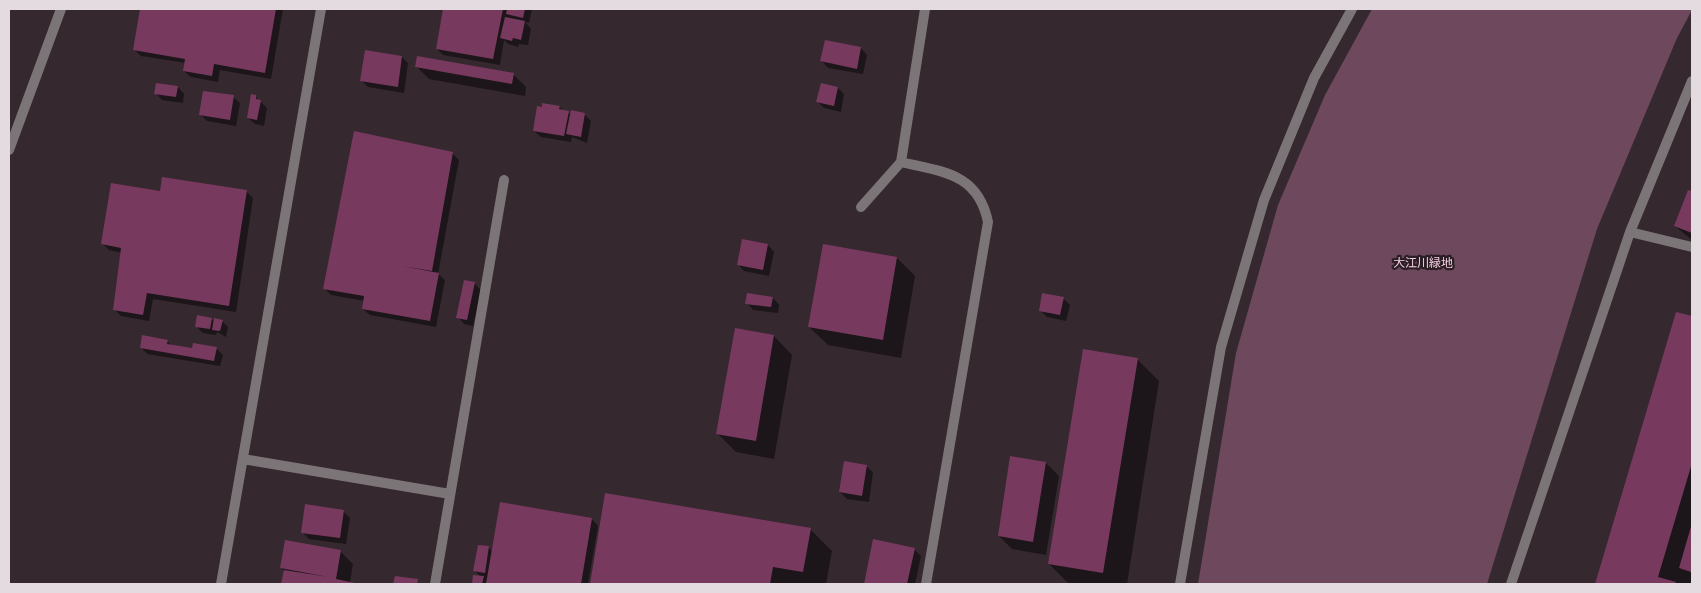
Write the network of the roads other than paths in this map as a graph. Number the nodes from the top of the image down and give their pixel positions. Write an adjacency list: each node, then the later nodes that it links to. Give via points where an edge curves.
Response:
1 (61, 9): 6 (street)
2 (321, 9): 12 (street)
3 (925, 9): 7 (street)
4 (1352, 9): 17 (street, via 1314,78 1261,209 1220,347)
5 (1692, 81): 10 (street)
6 (9, 150)
7 (901, 162): 9 (street); 16 (street, via 969,183 985,207 988,222)
8 (504, 180): 13 (street)
9 (861, 206)
10 (1630, 232): 11 (street); 18 (street)
11 (1692, 247)
12 (243, 459): 13 (street); 14 (street)
13 (450, 494): 15 (street)
14 (221, 584)
15 (435, 584)
16 (926, 584)
17 (1180, 584)
18 (1511, 584)

